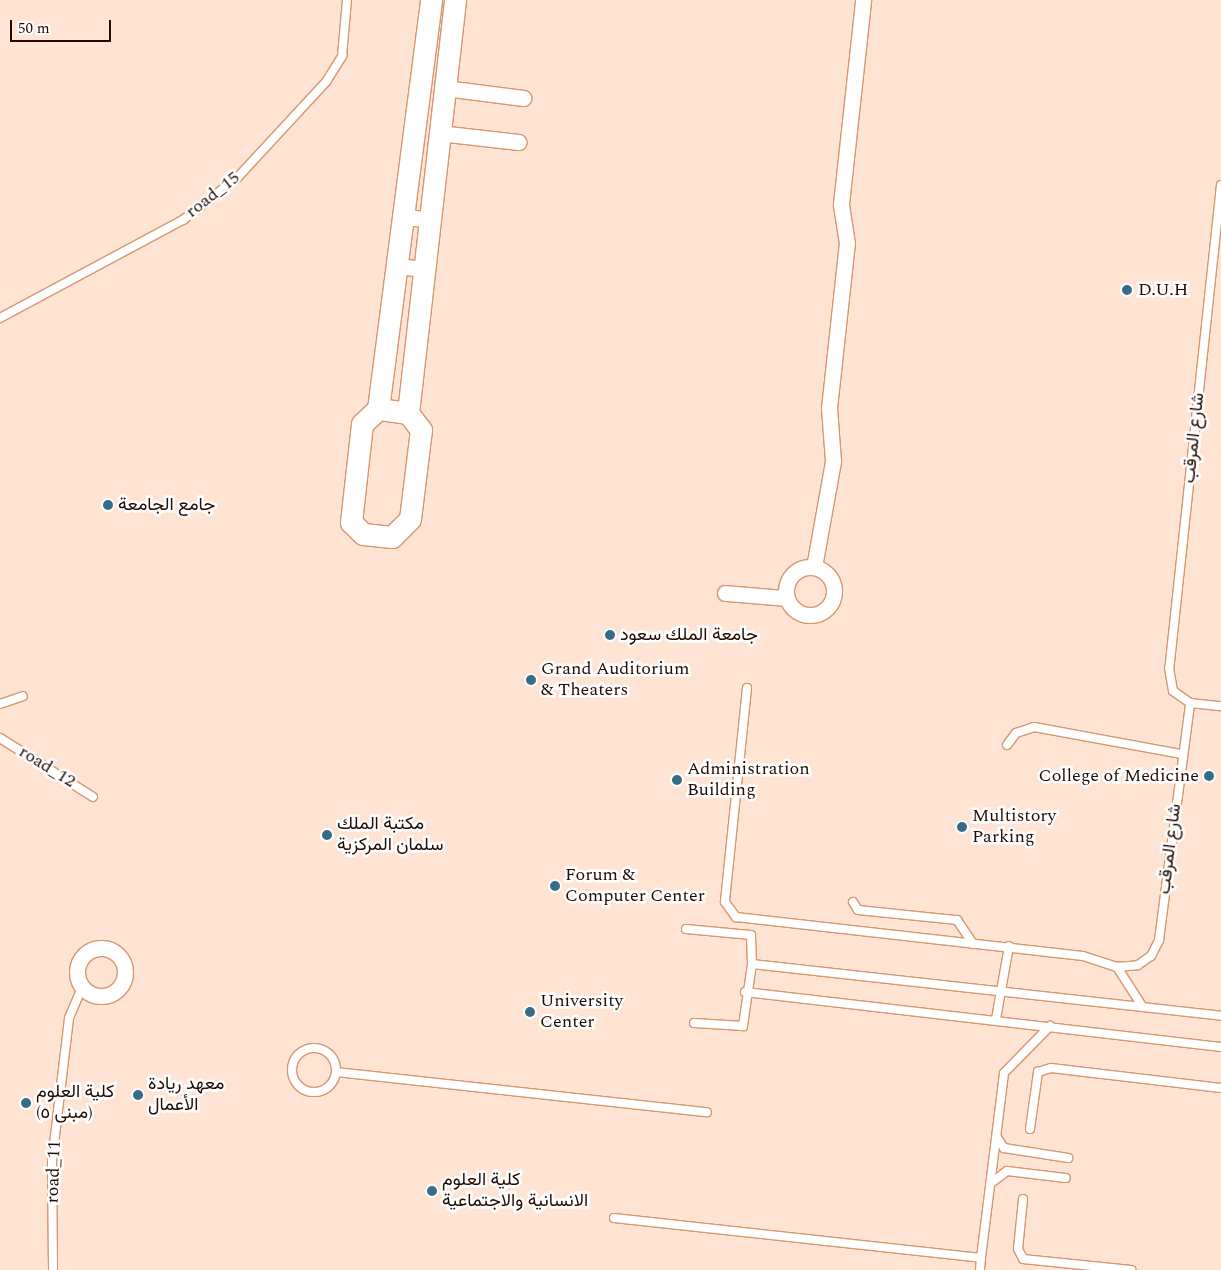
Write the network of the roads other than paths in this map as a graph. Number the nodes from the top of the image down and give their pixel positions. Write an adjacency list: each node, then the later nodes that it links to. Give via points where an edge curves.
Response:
1 (347, 0): 15 (lane, road_15, via 342,56 332,73 237,178 183,220)
2 (431, 0): 11 (street)
3 (455, 0): 5 (street)
4 (864, 0): 18 (street, via 841,204 847,243 829,408 833,461)
5 (444, 88): 6 (street); 7 (street)
6 (523, 98)
7 (439, 133): 8 (street); 12 (street)
8 (518, 142)
9 (1221, 185): 10 (lane, شارع المرقب)
10 (1220, 211): 23 (lane, شارع المرقب, via 1169,668 1172,691)
11 (401, 216): 12 (street); 13 (street)
12 (428, 220): 14 (street)
13 (396, 266): 14 (street); 16 (street)
14 (423, 269): 17 (street)
15 (0, 318)
16 (378, 409): 17 (street); 17 (street, via 362,424 351,522 363,534 377,536 392,537 410,519 420,430)
17 (408, 412)
18 (814, 567): 20 (street, via 791,575); 20 (street, via 828,575 834,589 826,610 804,615)
19 (725, 593): 20 (street)
20 (786, 598)
21 (747, 688): 32 (lane, via 725,902 736,917)
22 (23, 696): 24 (lane)
23 (1190, 703): 25 (lane); 28 (lane, شارع المرقب)
24 (0, 704)
25 (1221, 706)
26 (0, 738): 29 (lane, road_12)
27 (1008, 745): 28 (lane, via 1016,733 1034,727)
28 (1181, 754): 35 (lane, شارع المرقب, via 1159,940 1151,956 1138,965)
29 (93, 797)
30 (853, 902): 32 (lane, via 858,910 957,920)
31 (686, 929): 34 (lane, via 751,935)
32 (973, 944): 33 (lane)
33 (1009, 946): 35 (lane, via 1083,956); 38 (lane)
34 (752, 964): 37 (lane); 38 (lane)
35 (1117, 967): 39 (lane)
36 (82, 987): 56 (lane, road_11, via 69,1018 52,1161)
37 (746, 992): 41 (lane); 42 (lane, via 743,1026)
38 (1001, 994): 39 (lane); 41 (lane)
39 (1142, 1006): 40 (lane)
40 (1221, 1016)
41 (996, 1019): 43 (lane)
42 (694, 1023)
43 (1050, 1026): 44 (lane); 49 (lane, via 1004,1073)
44 (1221, 1047)
45 (336, 1072): 45 (lane, via 328,1087 315,1092 297,1083 292,1070 303,1051 318,1048 331,1055); 47 (lane)
46 (1221, 1088): 48 (lane, via 1051,1068 1038,1072)
47 (707, 1112)
48 (1030, 1129)
49 (996, 1137): 50 (lane, via 1004,1148); 52 (lane)
50 (1068, 1158)
51 (1066, 1178): 52 (lane, via 1007,1171)
52 (991, 1184): 55 (lane)
53 (1024, 1199): 58 (lane, via 1018,1249 1024,1259)
54 (614, 1218): 55 (lane)
55 (981, 1258): 57 (lane)
56 (53, 1270)
57 (980, 1270)
58 (1131, 1270)

